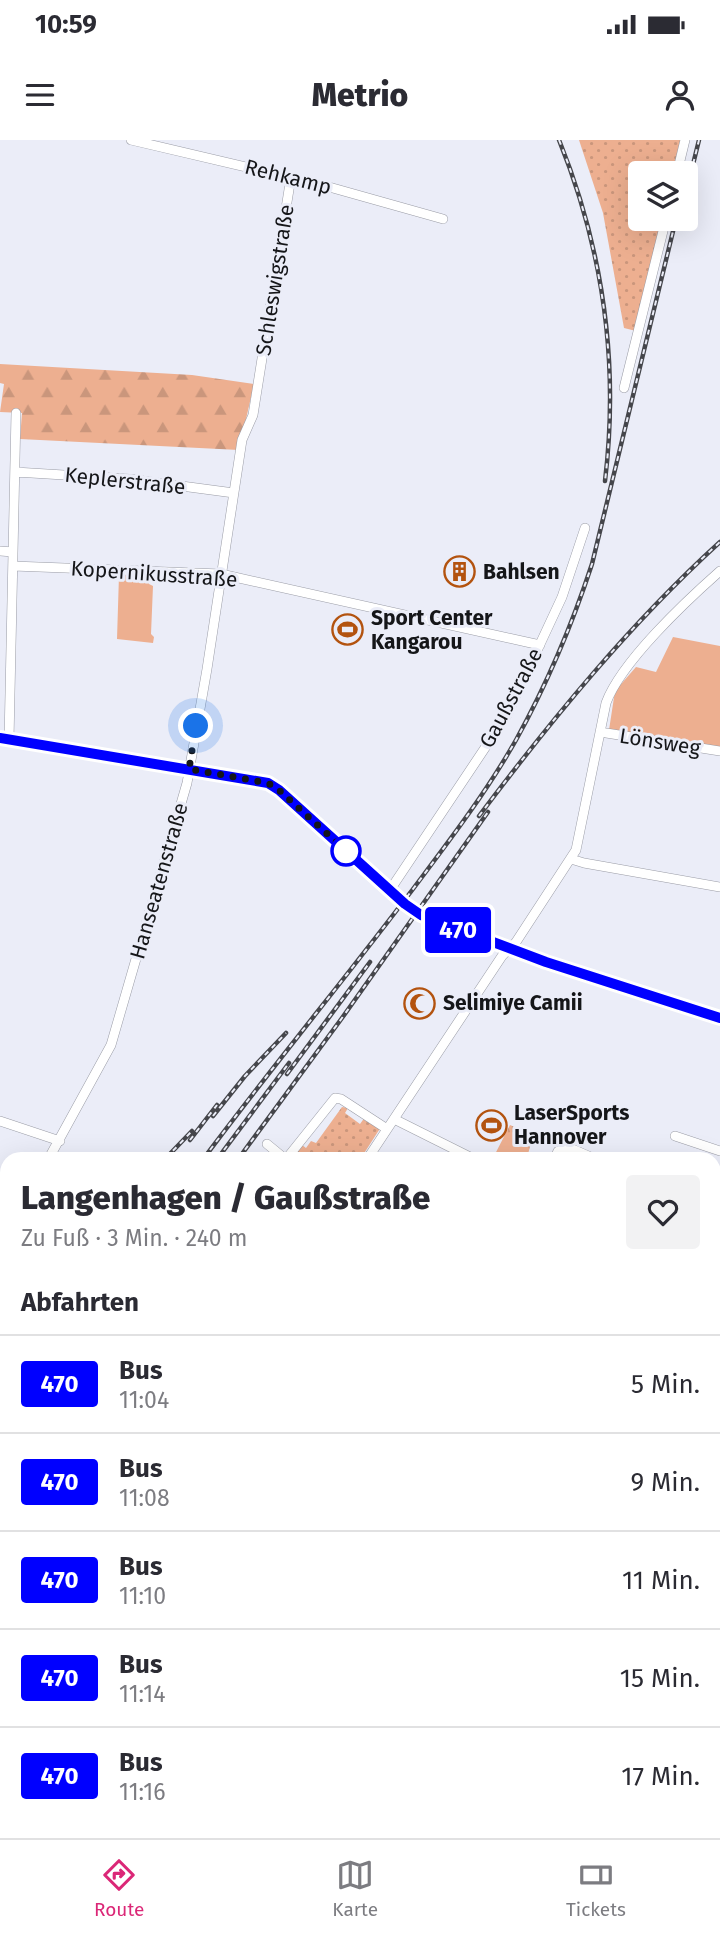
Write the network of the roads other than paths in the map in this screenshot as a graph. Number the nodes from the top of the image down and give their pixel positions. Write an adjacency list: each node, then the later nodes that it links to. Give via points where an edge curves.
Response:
1 (131, 140): 4 (street, Rehkamp)
2 (685, 140): 3 (street)
3 (680, 161)
4 (291, 177): 5 (street, Rehkamp); 7 (street, Schleswigstraße)
5 (443, 219)
6 (663, 231): 8 (street)
7 (258, 383): 11 (street, Hanseatenstraße, via 253,415 242,440)
8 (624, 388)
9 (16, 413): 10 (street)
10 (15, 472): 11 (street, Keplerstraße, via 115,478); 14 (street)
11 (234, 494): 17 (street, Hanseatenstraße)
12 (585, 528): 18 (street, Gaußstraße)
13 (0, 551): 14 (street)
14 (13, 552): 15 (street)
15 (13, 566): 17 (street, Kopernikusstraße); 20 (street)
16 (720, 571): 19 (street, via 619,677 606,703)
17 (221, 574): 18 (street, Kopernikusstraße); 22 (street, Hanseatenstraße)
18 (540, 645): 25 (street, Gaußstraße, via 507,715)
19 (600, 732): 21 (street, Lönsweg); 23 (street)
20 (5, 739): 22 (street)
21 (720, 751)
22 (189, 769): 25 (street, via 257,780 279,790); 32 (street, Hanseatenstraße, via 115,1034)
23 (571, 859): 24 (street); 26 (street)
24 (720, 887)
25 (390, 890): 26 (street, via 421,915)
26 (509, 949): 27 (street); 28 (street)
27 (720, 1018)
28 (394, 1119): 30 (street); 39 (street)
29 (0, 1121): 32 (street)
30 (387, 1129): 37 (street, via 335,1098); 38 (street)
31 (675, 1136): 34 (street)
32 (60, 1141): 35 (street, Hanseatenstraße)
33 (267, 1143): 36 (street)
34 (720, 1150)
35 (53, 1152)
36 (278, 1152)
37 (291, 1152)
38 (372, 1152)
39 (460, 1152)
40 (558, 1152): 41 (street, via 563,1148)
41 (582, 1152)

